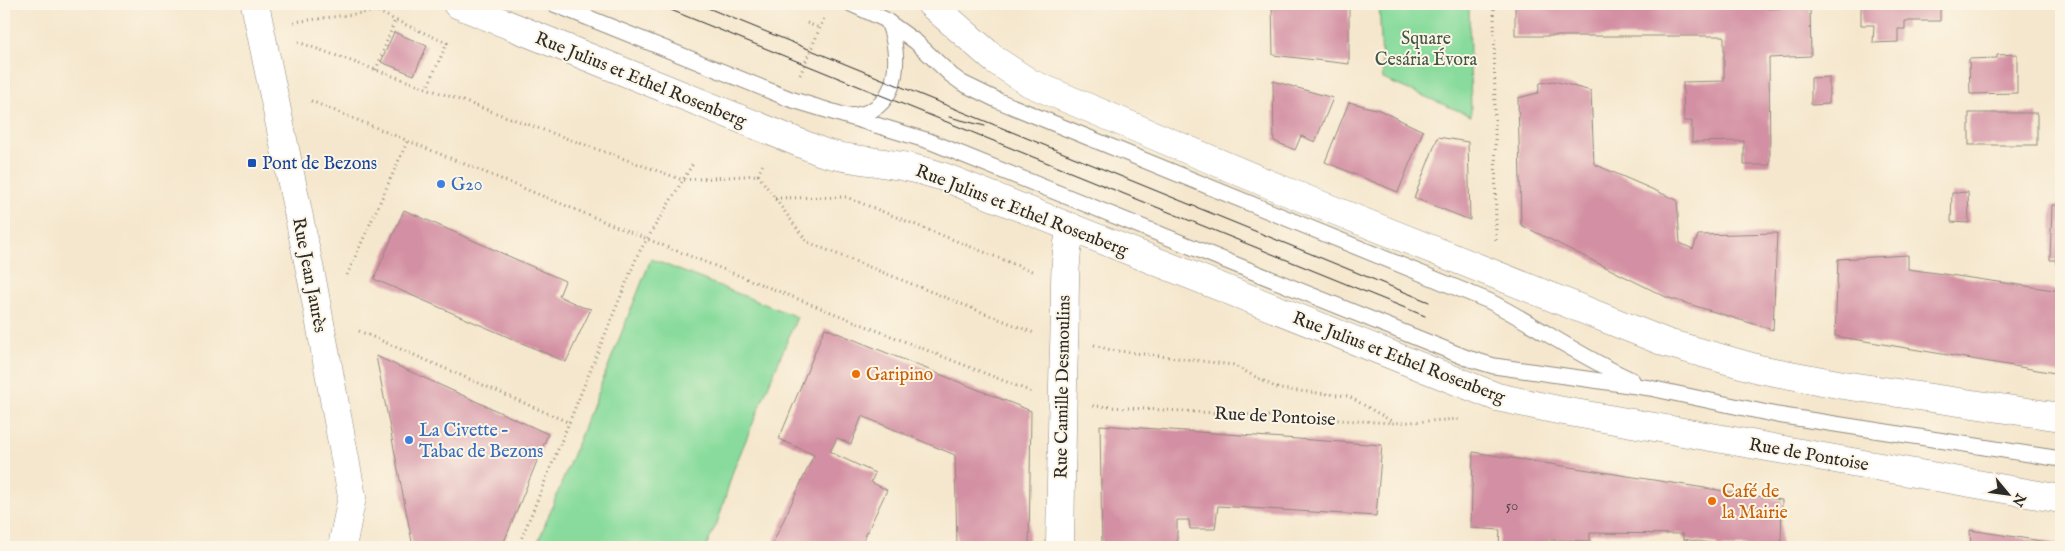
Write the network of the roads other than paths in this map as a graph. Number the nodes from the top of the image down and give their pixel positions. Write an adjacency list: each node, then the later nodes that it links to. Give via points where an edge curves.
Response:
1 (255, 4): 14 (main road, Rue Jean Jaurès, via 313,285 352,497)
2 (457, 4): 8 (main road, Rue Julius et Ethel Rosenberg, via 822,152 920,170)
3 (554, 4): 7 (lane, via 790,99)
4 (851, 4): 6 (lane)
5 (931, 4): 11 (main road, via 995,60 1030,83 1283,190 1667,343 1760,370)
6 (888, 22): 7 (lane, via 895,39 897,61 889,91 874,108 857,116); 9 (lane, via 962,83 1007,105 1489,301 1612,371)
7 (845, 116): 9 (lane, via 938,145 1467,358 1494,366)
8 (1072, 227): 10 (main road, Rue Julius et Ethel Rosenberg, via 1476,390); 15 (main road, Rue Camille Desmoulins, via 1064,284)
9 (1650, 388): 12 (lane, via 1777,414)
10 (1558, 410): 13 (main road, Rue de Pontoise)
11 (2061, 417)
12 (2061, 459)
13 (2061, 499)
14 (342, 547)
15 (1060, 547)

